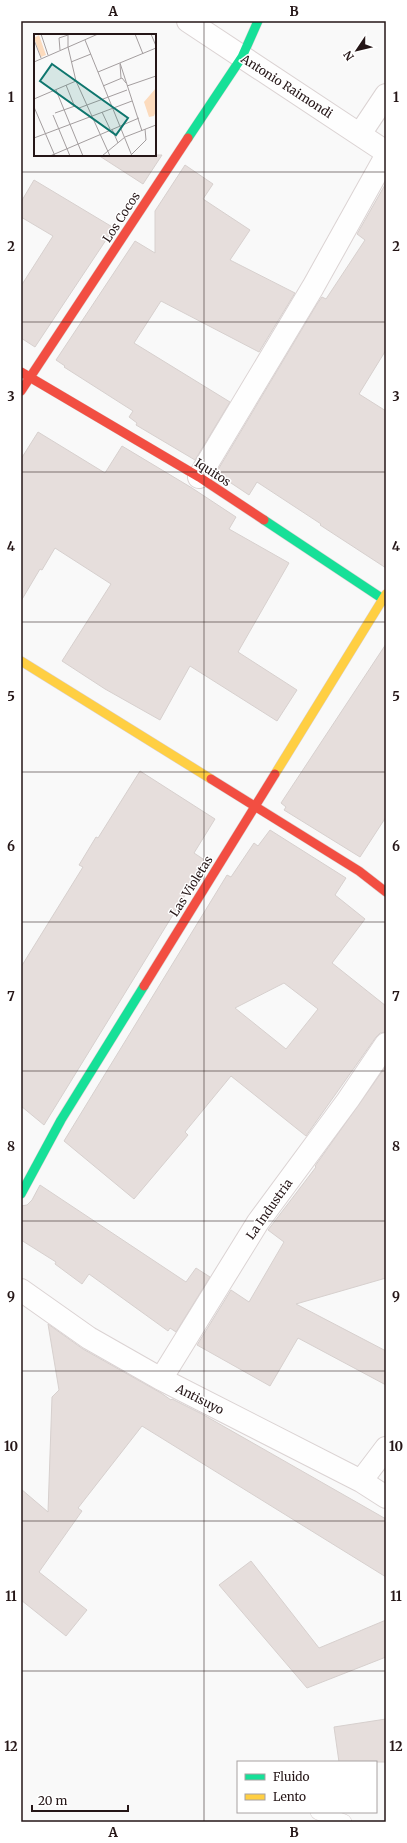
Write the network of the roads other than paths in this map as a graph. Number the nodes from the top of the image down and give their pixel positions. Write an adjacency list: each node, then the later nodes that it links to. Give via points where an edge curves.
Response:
1 (188, 21): 3 (street, Antonio Raimondi)
2 (258, 21): 3 (street, Los Cocos)
3 (242, 57): 5 (street, Antonio Raimondi); 9 (street, Los Cocos)
4 (386, 94): 5 (street)
5 (360, 134): 6 (street, Antonio Raimondi)
6 (386, 152)
7 (386, 156): 11 (street, via 313,287)
8 (21, 372): 9 (street, Iquitos)
9 (30, 377): 10 (street, Los Cocos); 11 (street, Iquitos)
10 (21, 391)
11 (199, 477): 12 (street, Iquitos)
12 (385, 598): 14 (street, Las Violetas)
13 (21, 661): 14 (street)
14 (255, 805): 15 (street, via 360,871); 17 (street, Las Violetas, via 61,1120)
15 (386, 892)
16 (386, 1044): 19 (street, La Industria, via 258,1222)
17 (21, 1194)
18 (21, 1290): 19 (street, Antisuyo, via 89,1338)
19 (161, 1379): 21 (street, Antisuyo)
20 (386, 1448): 21 (street)
21 (361, 1481): 22 (street, Antisuyo)
22 (386, 1497)
23 (321, 1813): 24 (lane)
24 (344, 1822)

